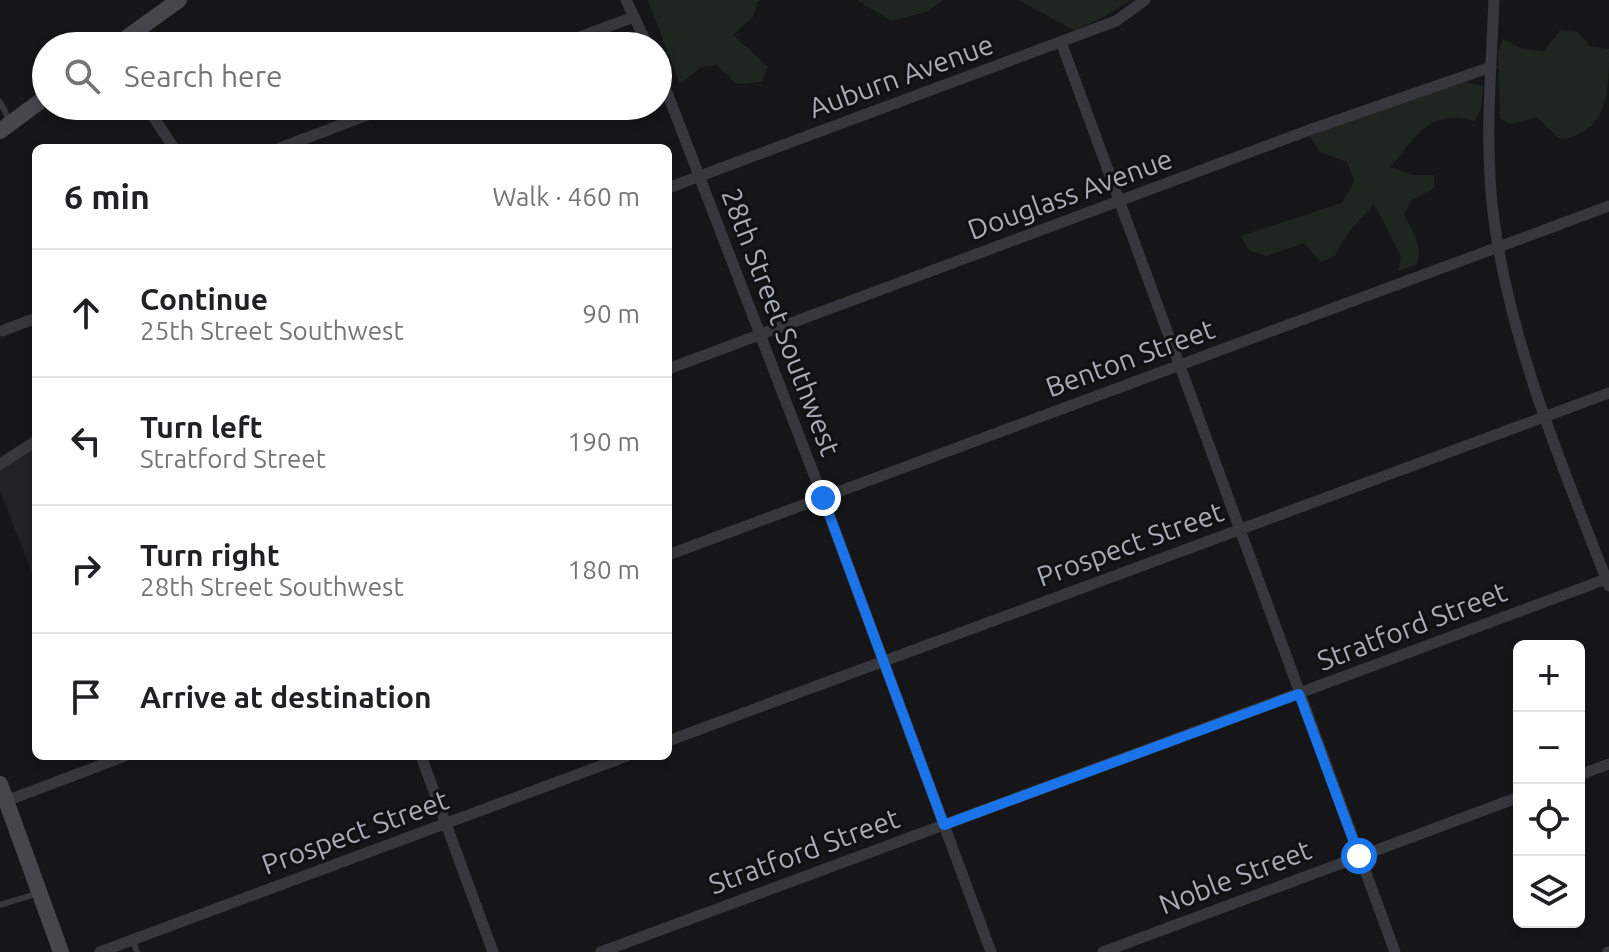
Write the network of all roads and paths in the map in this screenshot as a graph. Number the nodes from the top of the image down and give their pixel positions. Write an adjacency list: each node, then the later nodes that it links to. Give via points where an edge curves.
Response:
1 (179, 0): 6 (main road)
2 (626, 0): 5 (street)
3 (1145, 0): 9 (street, Auburn Avenue, via 1127,16)
4 (1494, 0): 10 (street)
5 (634, 17): 7 (street); 8 (street)
6 (134, 32)
7 (593, 32)
8 (641, 32)
9 (1061, 42): 19 (street, Auburn Avenue); 21 (street)
10 (1491, 67): 21 (street, Douglass Avenue); 23 (street, via 1491,180)
11 (0, 102): 16 (lane)
12 (672, 106): 19 (street, 28th Street Southwest)
13 (32, 108): 16 (main road)
14 (155, 120): 17 (street)
15 (354, 120): 18 (street)
16 (6, 127)
17 (171, 144)
18 (291, 144)
19 (699, 176): 20 (street, Auburn Avenue); 26 (street, 28th Street Southwest)
20 (672, 186)
21 (1118, 202): 26 (street, Douglass Avenue); 27 (street)
22 (1609, 206): 23 (street, Benton Street)
23 (1498, 247): 27 (street, Benton Street); 30 (street, via 1517,333)
24 (32, 320): 25 (street)
25 (2, 331)
26 (760, 335): 28 (street, Douglass Avenue); 33 (street, 28th Street Southwest)
27 (1178, 366): 33 (street, Benton Street); 34 (street)
28 (672, 368)
29 (1609, 393): 30 (street, Prospect Street)
30 (1546, 416): 34 (street, Prospect Street); 36 (street)
31 (32, 444): 32 (street)
32 (0, 464)
33 (823, 498): 35 (street, Benton Street); 37 (street, 28th Street Southwest)
34 (1238, 529): 37 (street, Prospect Street); 38 (street)
35 (672, 554)
36 (1608, 581): 38 (street, Stratford Street)
37 (884, 661): 39 (street, Prospect Street); 49 (street, 28th Street Southwest)
38 (1299, 694): 49 (street, Stratford Street); 50 (street)
39 (672, 740)
40 (114, 760): 47 (street)
41 (422, 760): 48 (street)
42 (616, 760): 48 (street, Prospect Street)
43 (1609, 764): 44 (street)
44 (1585, 773)
45 (0, 784): 47 (main road)
46 (1513, 799): 50 (street, Noble Street)
47 (6, 801): 51 (main road)
48 (446, 824): 53 (street, Prospect Street); 57 (street)
49 (944, 825): 58 (street, Stratford Street); 59 (street, 28th Street Southwest)
50 (1359, 856): 60 (street, Noble Street); 61 (street)
51 (39, 893): 52 (lane); 54 (main road)
52 (0, 905)
53 (132, 939): 55 (street, Prospect Street); 56 (lane)
54 (61, 952)
55 (102, 952)
56 (137, 952)
57 (493, 952)
58 (601, 952)
59 (991, 952)
60 (1103, 952)
61 (1395, 952)

